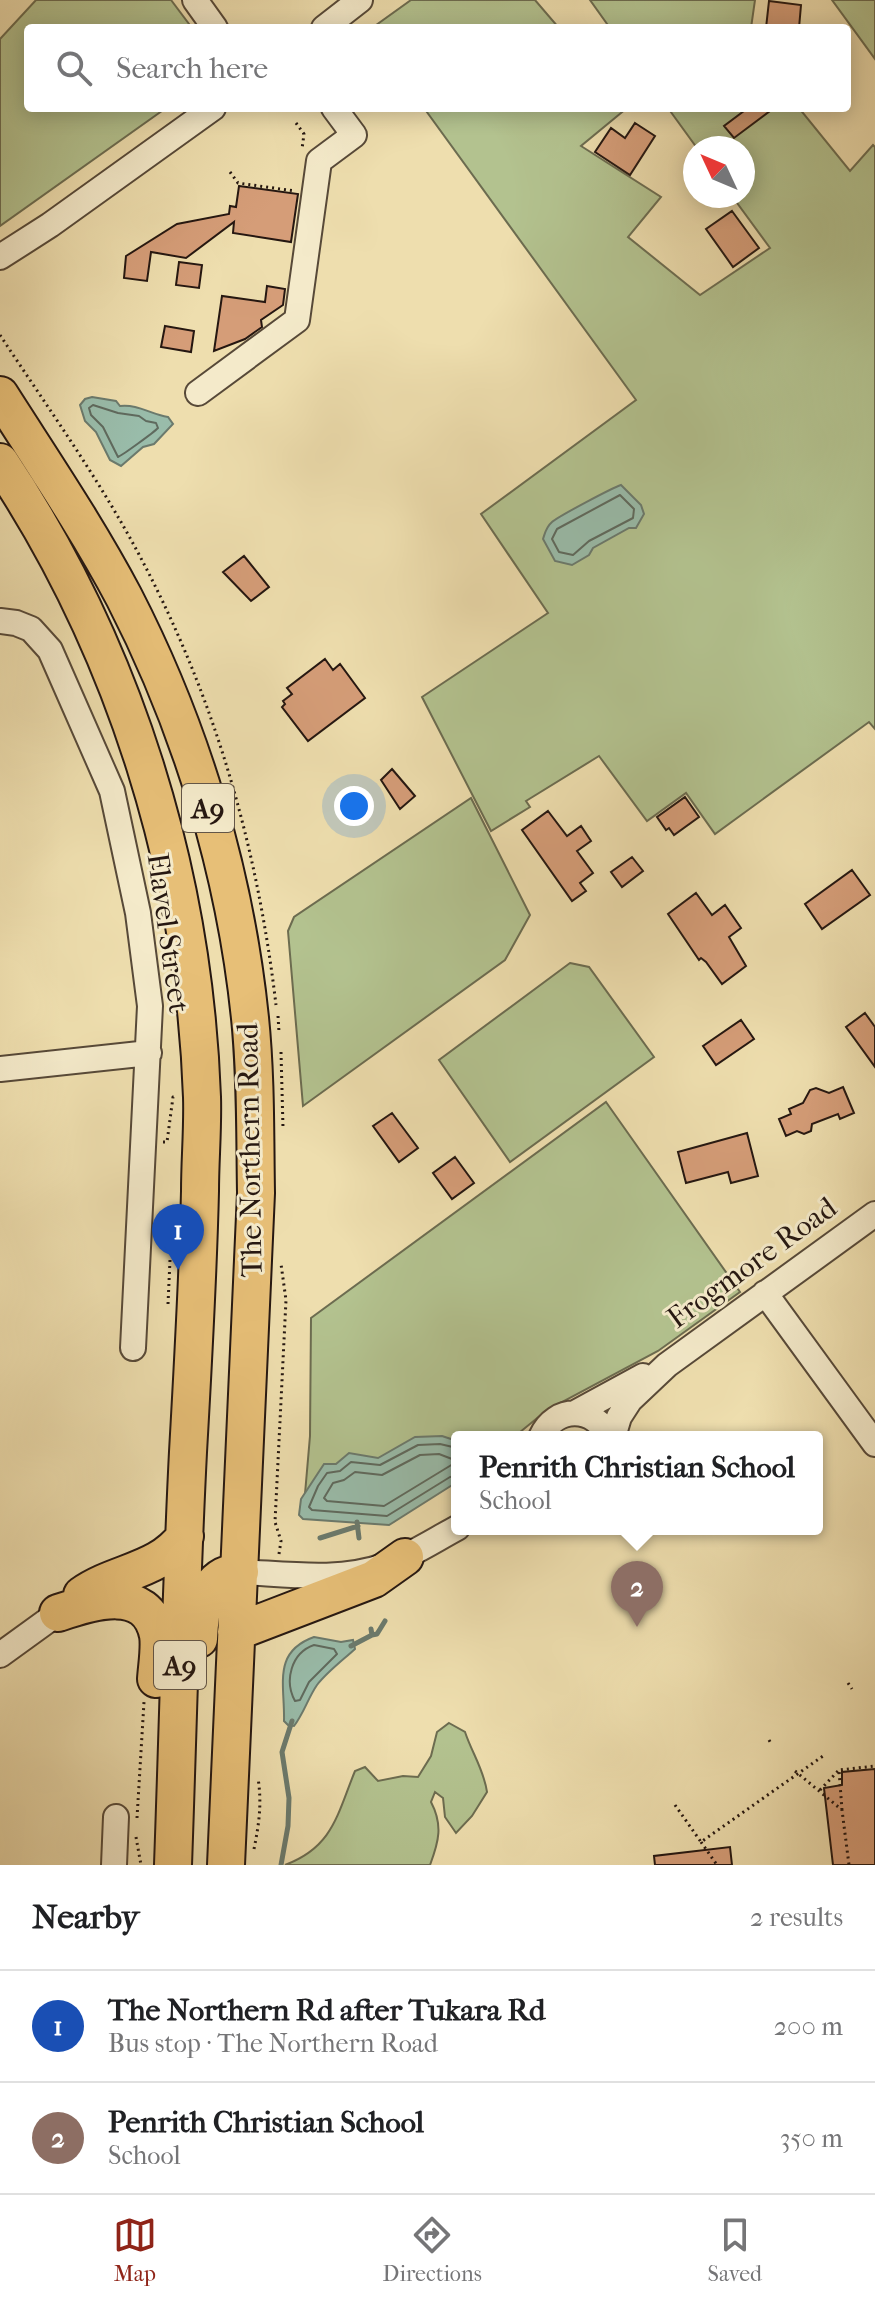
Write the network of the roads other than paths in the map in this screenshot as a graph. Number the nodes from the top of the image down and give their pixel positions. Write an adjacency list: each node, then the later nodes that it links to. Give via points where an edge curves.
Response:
1 (195, 0): 3 (street)
2 (360, 0): 4 (street)
3 (212, 24)
4 (329, 24)
5 (207, 112): 7 (street)
6 (337, 112): 8 (street, via 354,135 319,161 297,320)
7 (0, 257)
8 (198, 393)
9 (0, 395): 27 (highway, The Northern Road / A9, via 81,523 143,637 195,768 238,927 255,1082 256,1177)
10 (1, 463): 23 (highway, The Northern Road / A9, via 94,633 137,742 172,860 194,999 202,1097)
11 (0, 621): 12 (street, Flavel Street, via 25,626 46,644 112,791 146,963)
12 (149, 1053): 13 (street); 16 (street, Flavel Street)
13 (0, 1069)
14 (875, 1214): 15 (street, Frogmore Road)
15 (765, 1293): 17 (street, Frogmore Road); 22 (street)
16 (133, 1348)
17 (667, 1365): 18 (street, Frogmore Road); 21 (street, Frogmore Road, via 630,1400)
18 (575, 1413): 19 (street, Frogmore Road, via 557,1417); 20 (street, via 592,1417)
19 (545, 1431)
20 (606, 1431)
21 (613, 1431)
22 (875, 1444)
23 (187, 1471): 25 (highway, The Northern Road / A9); 27 (highway, via 206,1553)
24 (451, 1531): 26 (street)
25 (185, 1536): 28 (highway, via 161,1560 93,1588); 32 (highway, The Northern Road / A9)
26 (405, 1557): 27 (street, via 348,1573); 29 (highway, via 374,1579)
27 (240, 1572): 29 (highway, The Northern Road / A9); 32 (highway, via 223,1574 203,1607 193,1760)
28 (58, 1613): 30 (street); 32 (highway, via 115,1599 135,1605 152,1620 158,1636 153,1740)
29 (236, 1632): 34 (highway, The Northern Road / A9)
30 (0, 1655)
31 (127, 1818): 33 (street)
32 (162, 1863)
33 (114, 1865)
34 (226, 1865)

